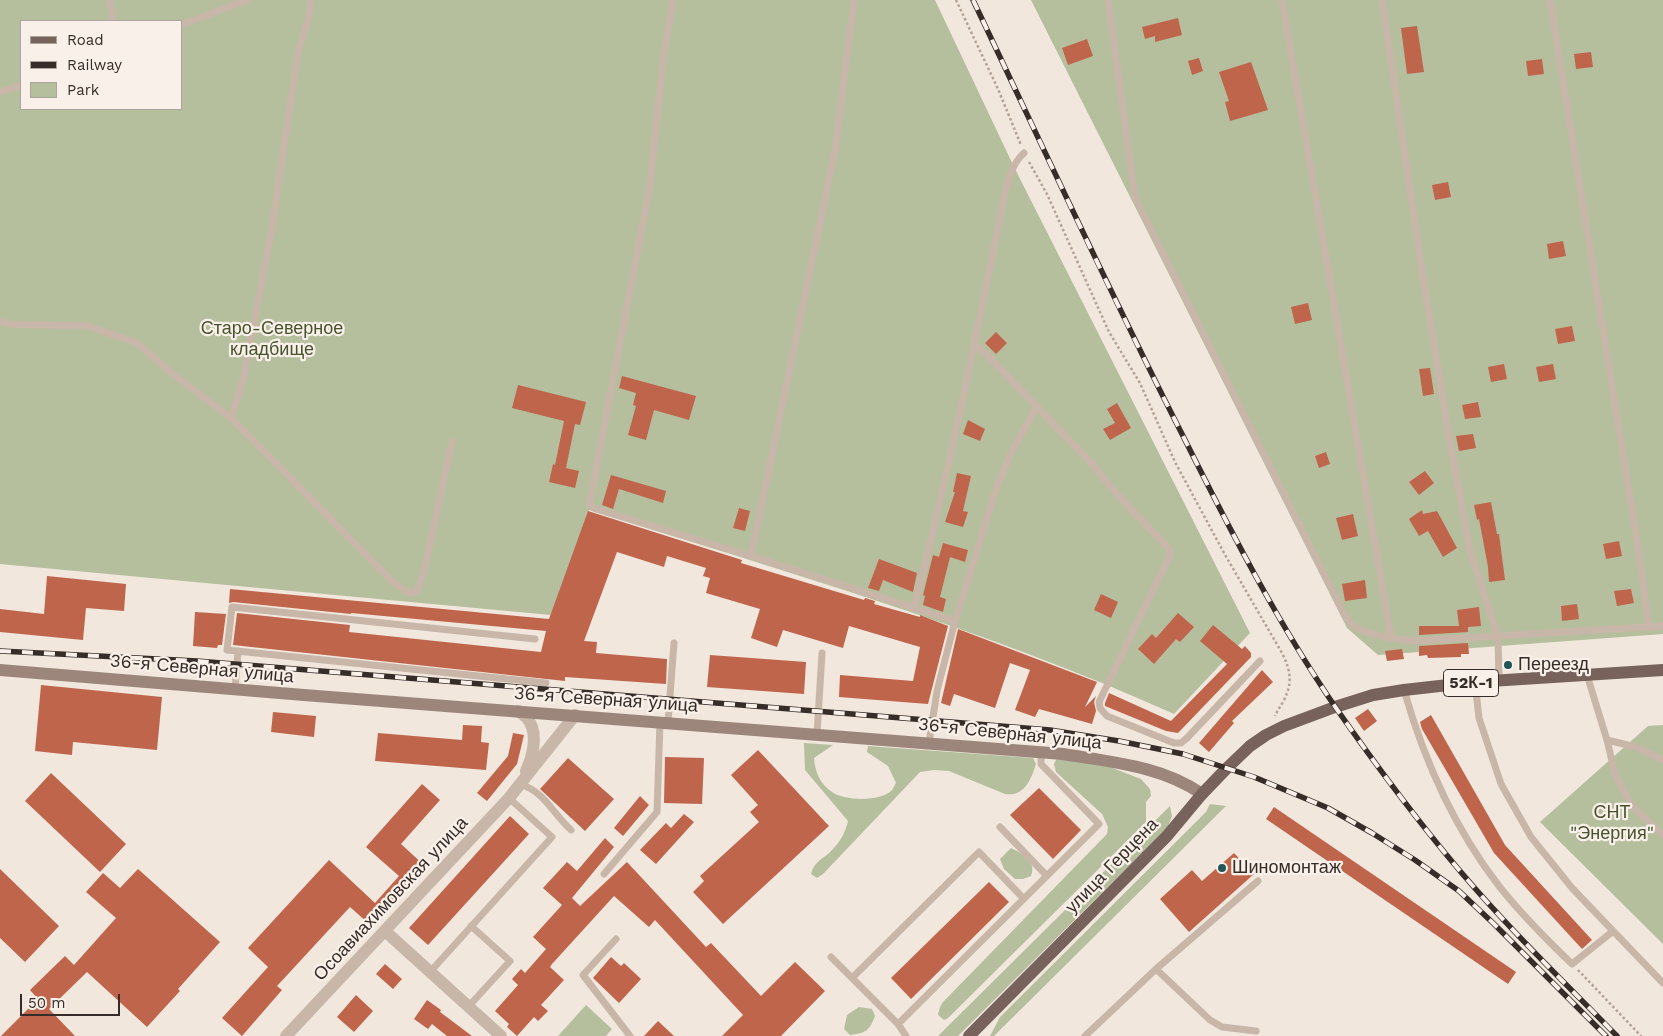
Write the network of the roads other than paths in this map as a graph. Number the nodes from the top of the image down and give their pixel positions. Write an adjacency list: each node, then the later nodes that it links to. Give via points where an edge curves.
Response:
1 (110, 0): 10 (lane)
2 (247, 0): 11 (lane)
3 (311, 0): 18 (lane, via 298,52 271,233 243,380)
4 (674, 0): 20 (lane, via 663,60 650,185 590,506)
5 (854, 0): 20 (lane, via 835,150)
6 (1108, 0): 26 (lane, via 1135,198 1344,614 1351,624)
7 (1282, 0): 26 (lane)
8 (1382, 0): 25 (lane, via 1449,437 1470,551)
9 (1550, 0): 24 (lane)
10 (113, 20)
11 (182, 25)
12 (20, 84): 13 (lane)
13 (0, 92)
14 (1024, 153): 16 (lane, via 1016,160 1008,180)
15 (0, 322): 18 (lane, via 88,326 136,342)
16 (974, 344): 17 (lane); 21 (lane)
17 (1036, 406): 22 (lane, via 998,486); 31 (lane, via 1170,550 1099,702 1107,716 1181,743)
18 (231, 418): 19 (lane, via 392,581 414,593 424,571)
19 (452, 442)
20 (751, 556): 21 (lane)
21 (914, 608): 22 (lane)
22 (955, 621): 45 (lane, via 937,691)
23 (1663, 626): 24 (lane)
24 (1649, 627): 25 (lane)
25 (1498, 637): 26 (lane, via 1415,641); 35 (lane)
26 (1391, 638)
27 (535, 639): 29 (lane, via 232,608 227,650)
28 (674, 643): 42 (lane)
29 (238, 651): 37 (lane); 38 (lane)
30 (822, 653): 43 (lane)
31 (1260, 661)
32 (0, 670): 38 (main road, 36-я Северная улица)
33 (1663, 670): 34 (main road, 52К-1)
34 (1587, 675): 35 (main road, 52К-1); 44 (lane)
35 (1499, 681): 36 (main road, 52К-1)
36 (1475, 682): 39 (main road, 52К-1); 60 (lane, via 1479,718 1501,784 1531,837)
37 (546, 683)
38 (234, 689): 40 (main road, 36-я Северная улица)
39 (1404, 690): 49 (main road, улица Герцена / 52К-1, via 1335,707 1280,728 1250,746); 60 (lane, via 1415,728 1442,795 1471,845 1523,915 1572,964)
40 (518, 711): 41 (main road, 36-я Северная улица); 48 (street, Осоавиахимовская улица, via 528,719 534,732 529,766)
41 (575, 715): 42 (main road, 36-я Северная улица); 48 (street, Осоавиахимовская улица)
42 (664, 722): 43 (main road, 36-я Северная улица); 54 (lane, via 657,812)
43 (817, 734): 45 (main road, 36-я Северная улица)
44 (1607, 740): 47 (lane, via 1636,746); 53 (lane, via 1615,774 1632,806)
45 (929, 743): 46 (main road, 36-я Северная улица)
46 (1041, 752): 49 (main road, 36-я Северная улица, via 1157,772 1188,784); 55 (lane, via 1041,764 1099,824)
47 (1663, 760)
48 (520, 784): 50 (street, Осоавиахимовская улица); 52 (lane, via 547,800)
49 (1202, 794): 74 (main road, улица Герцена, via 1167,836)
50 (509, 798): 58 (lane, via 552,837); 59 (street, Осоавиахимовская улица)
51 (1000, 827): 55 (lane)
52 (571, 830)
53 (1663, 835)
54 (604, 874)
55 (1048, 876): 57 (lane)
56 (1258, 881): 63 (lane)
57 (1024, 899): 65 (lane, via 979,852); 68 (lane)
58 (471, 926): 64 (lane); 67 (lane, via 510,961)
59 (385, 931): 64 (street); 70 (street, Осоавиахимовская улица)
60 (1612, 932): 66 (lane)
61 (616, 939): 72 (lane, via 583,975)
62 (831, 957): 65 (lane)
63 (1156, 969): 69 (lane, via 1210,1020 1222,1027); 75 (lane)
64 (430, 972): 67 (street)
65 (852, 978): 68 (lane)
66 (1663, 983)
67 (468, 1007): 71 (street)
68 (898, 1024): 73 (lane)
69 (1256, 1031)
70 (286, 1036)
71 (501, 1036)
72 (630, 1036)
73 (906, 1036)
74 (969, 1036)
75 (1085, 1036)

